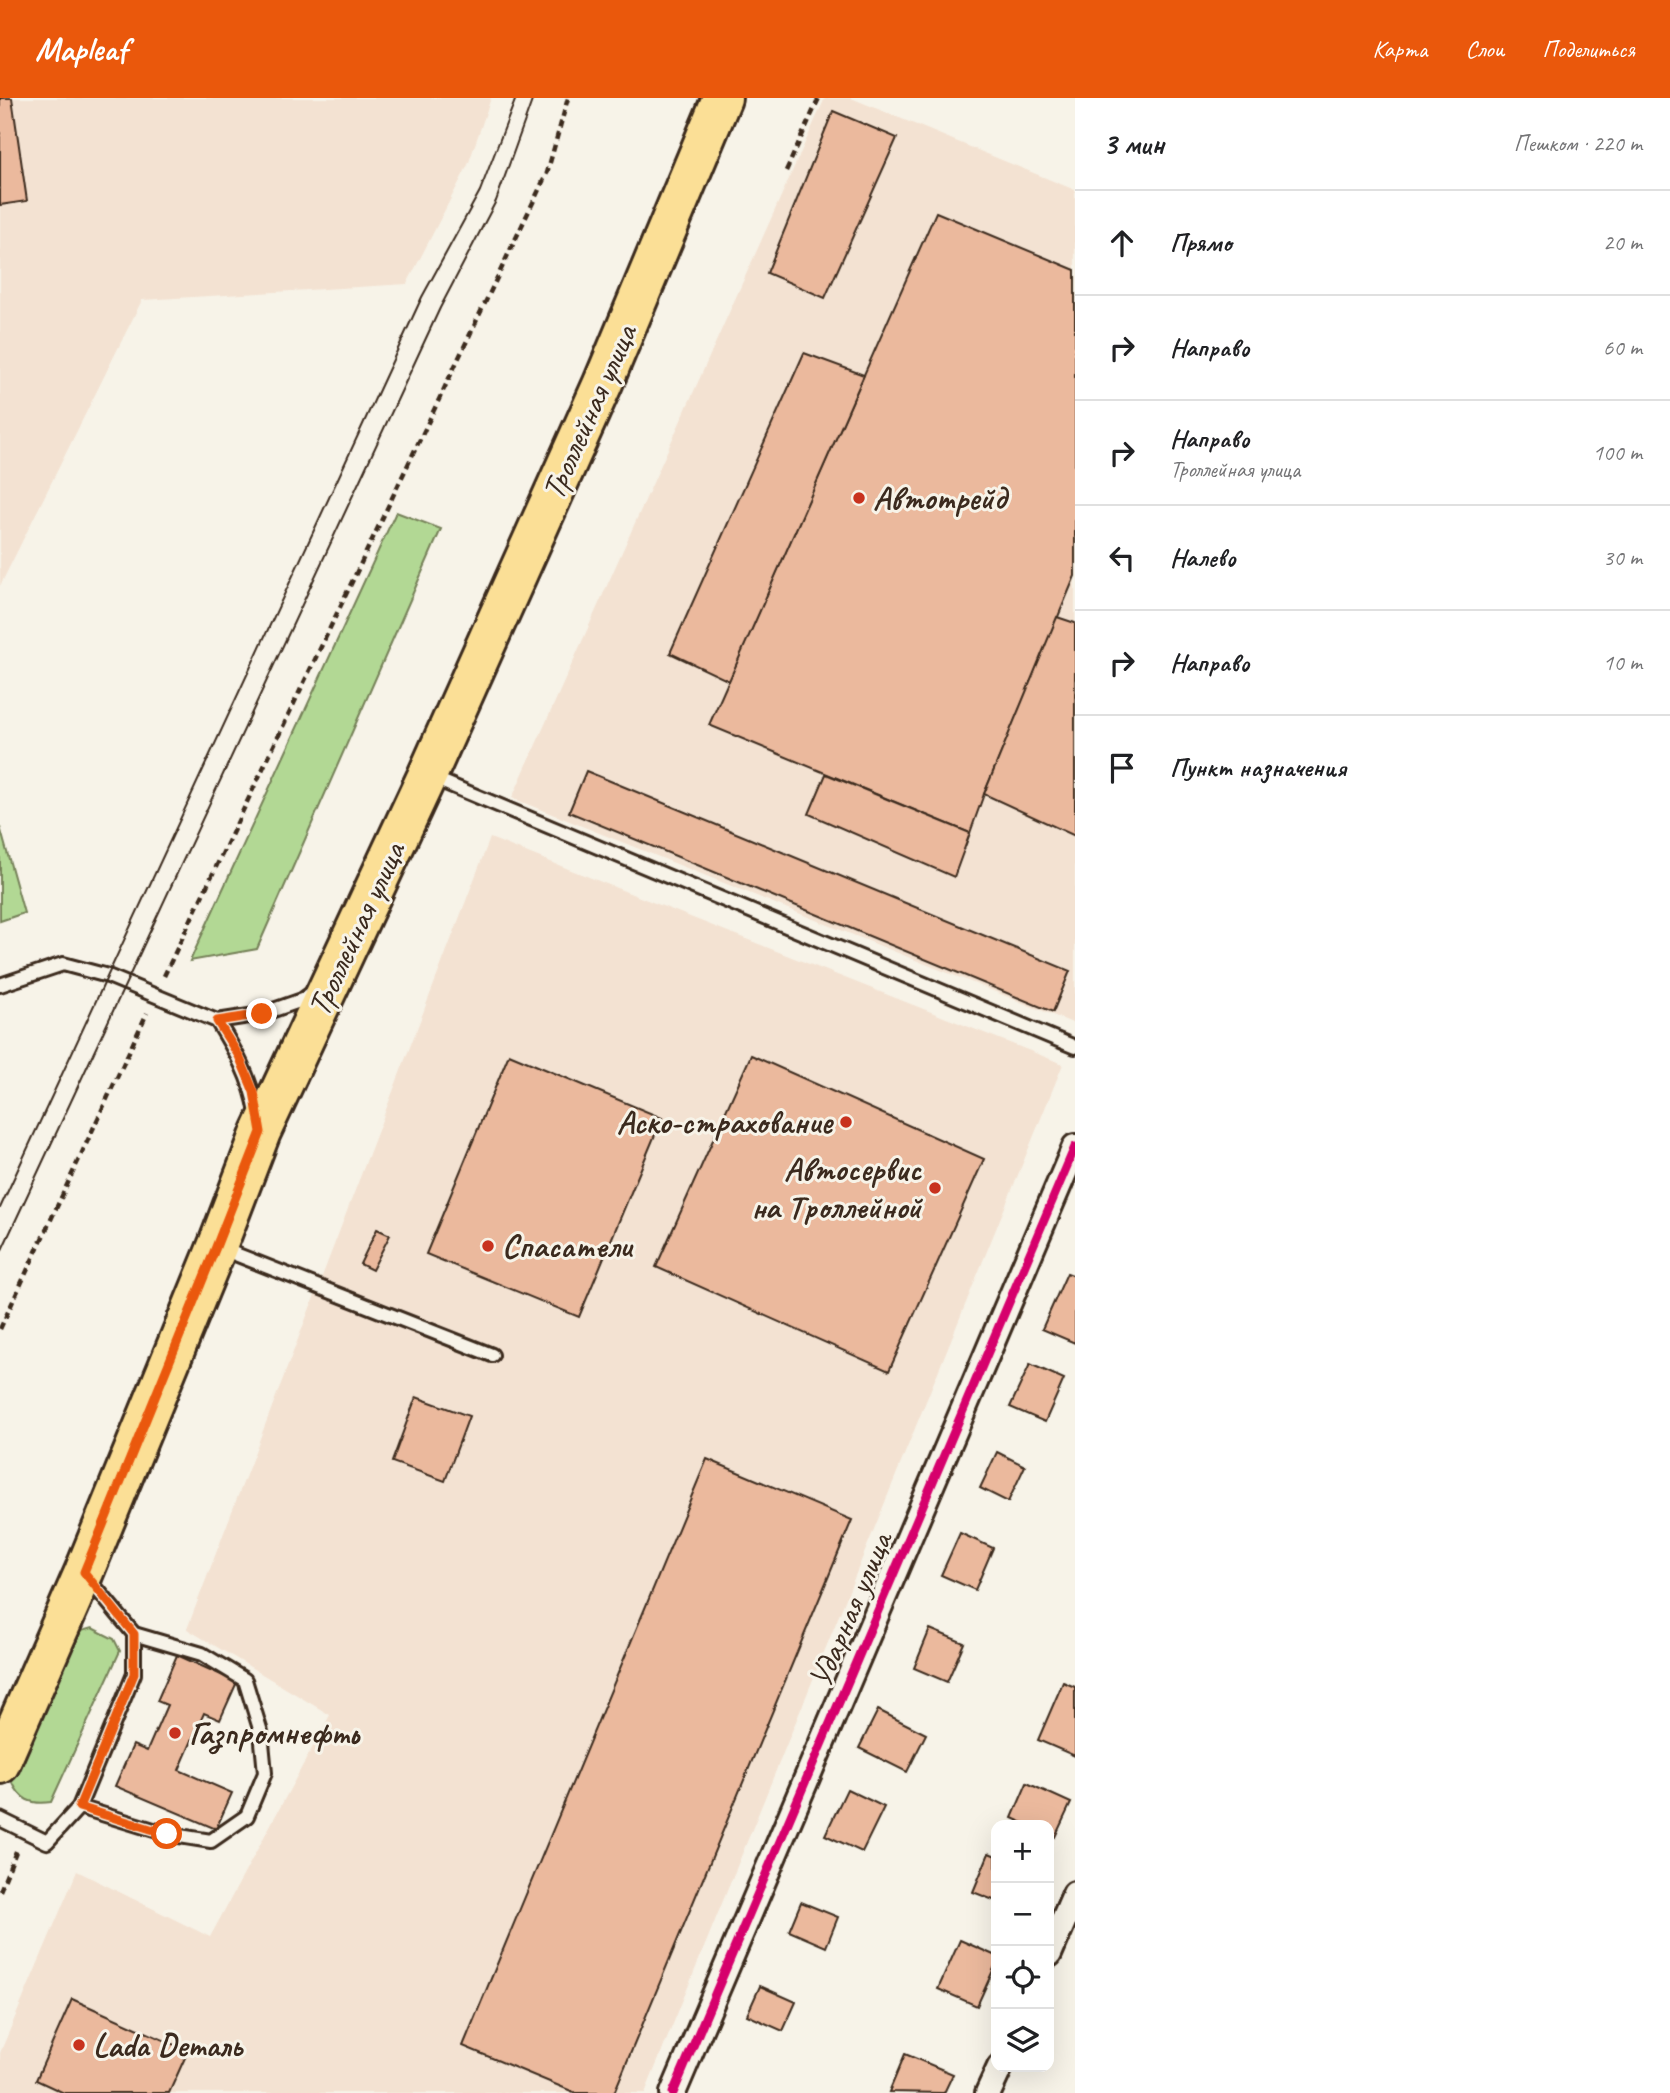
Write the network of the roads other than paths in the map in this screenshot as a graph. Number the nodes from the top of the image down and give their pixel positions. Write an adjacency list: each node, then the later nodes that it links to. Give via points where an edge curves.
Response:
1 (722, 98): 2 (main road, Троллейная улица, via 603,383)
2 (427, 776): 3 (main road, Троллейная улица); 6 (lane)
3 (333, 978): 5 (lane, via 302,1000 262,1014); 7 (main road, Троллейная улица)
4 (0, 985): 5 (lane, via 63,964 108,976)
5 (217, 1021): 7 (lane, via 254,1092)
6 (1075, 1047)
7 (261, 1132): 9 (main road, Троллейная улица)
8 (1075, 1147): 19 (street, Ударная улица)
9 (216, 1247): 10 (lane); 11 (main road, Троллейная улица)
10 (492, 1355)
11 (84, 1572): 12 (lane); 13 (main road, Троллейная улица)
12 (134, 1634): 14 (lane, via 134,1674); 14 (lane, via 202,1654 245,1680 261,1732 265,1773 247,1816 211,1841 167,1834)
13 (0, 1763)
14 (79, 1807): 15 (lane, via 47,1842)
15 (0, 1819)
16 (1075, 1894): 17 (street)
17 (1052, 1946)
18 (998, 2072): 20 (street)
19 (673, 2093)
20 (988, 2093)

